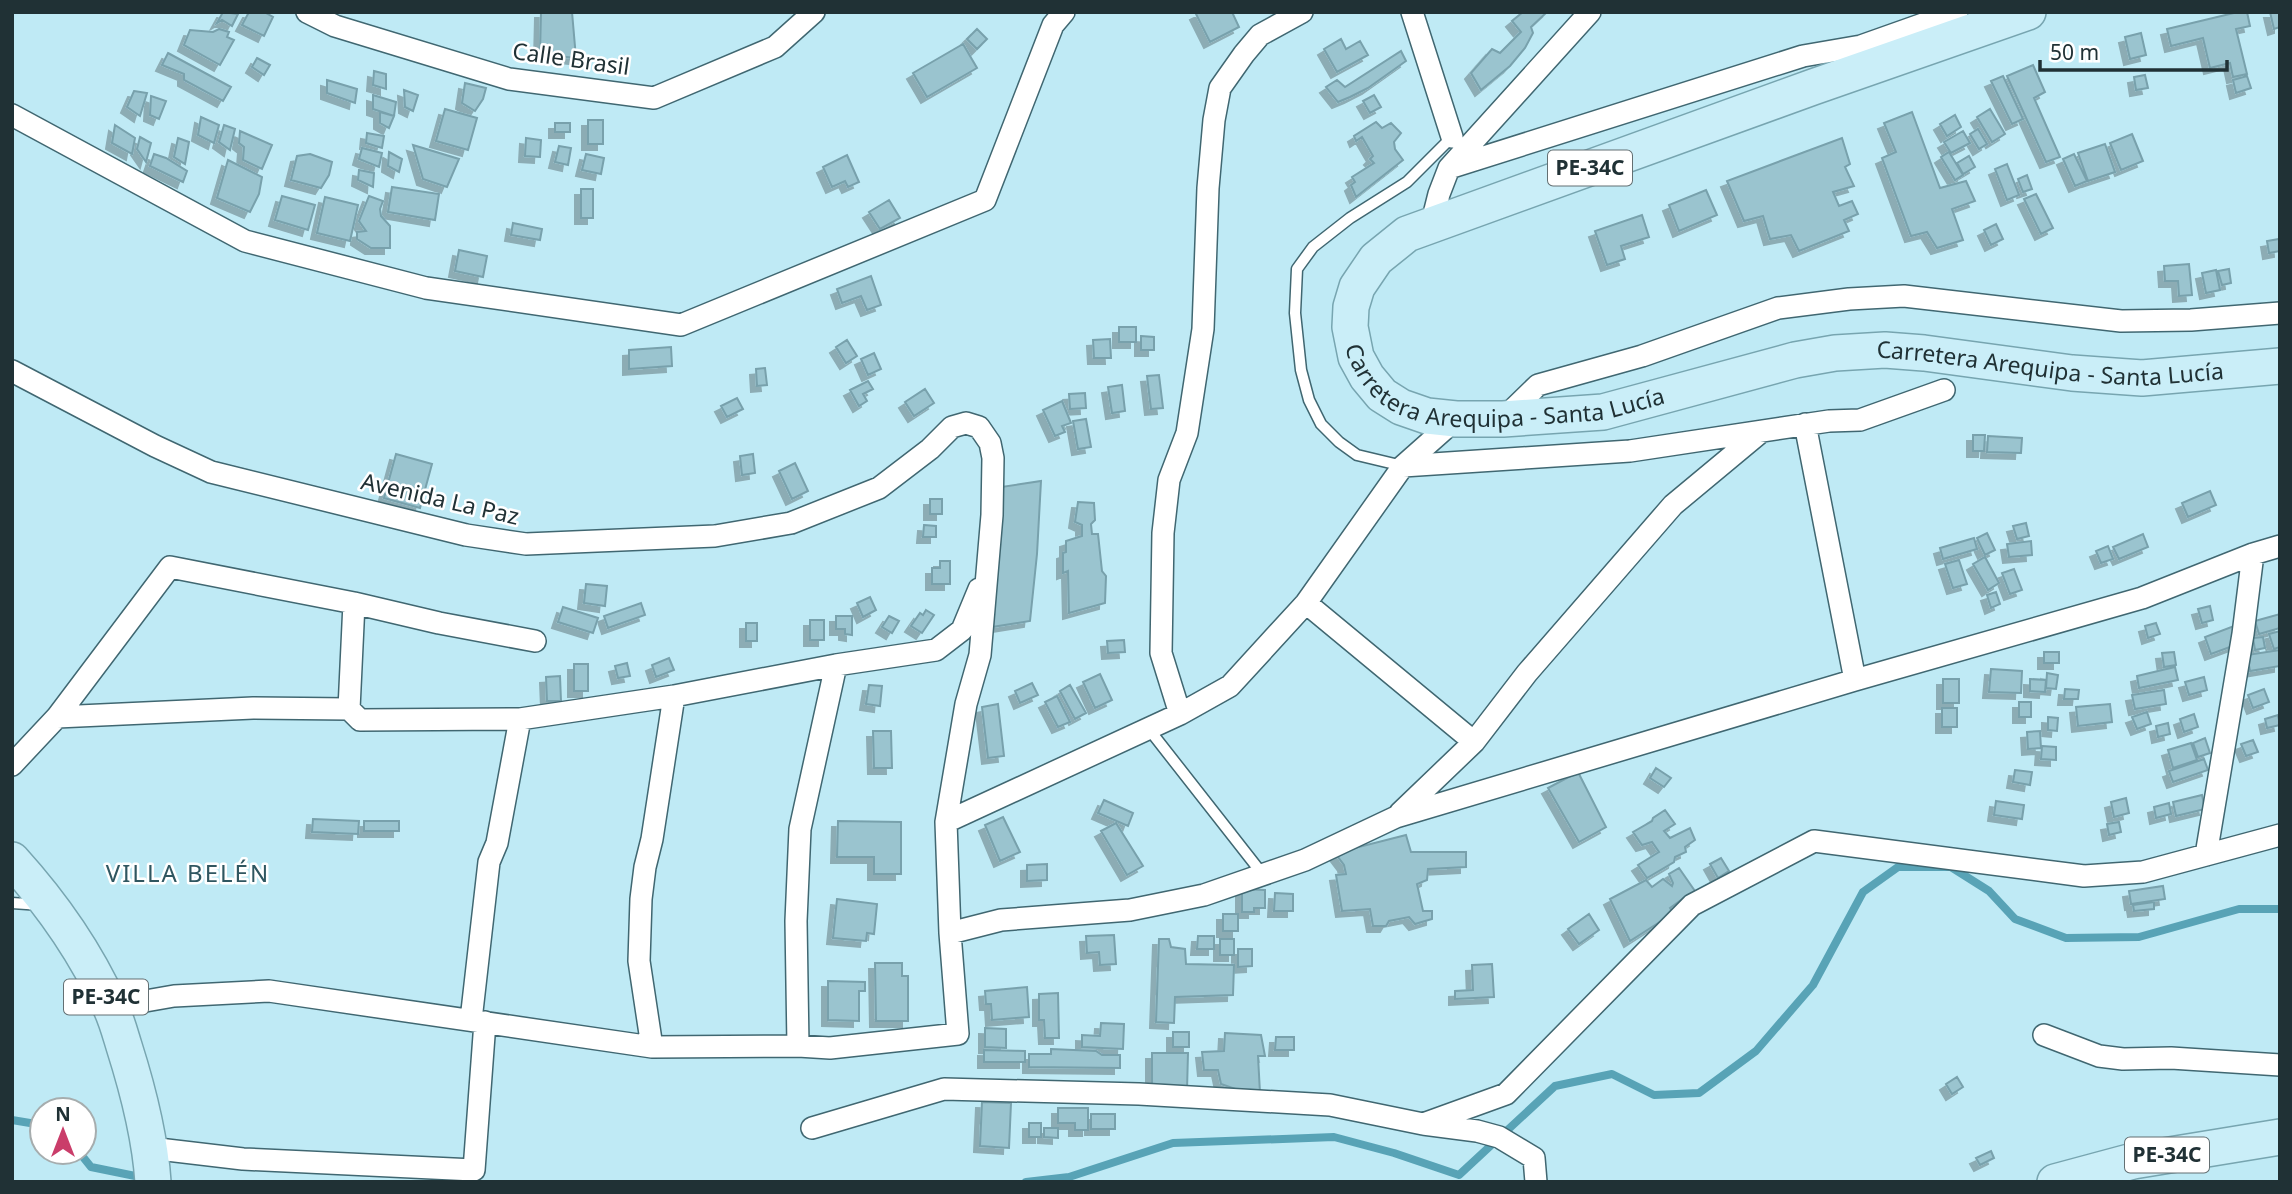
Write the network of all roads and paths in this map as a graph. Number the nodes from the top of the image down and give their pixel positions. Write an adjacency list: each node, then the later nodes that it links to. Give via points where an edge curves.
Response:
1 (307, 12): 2 (street, Calle Brasil, via 335,26 509,79 654,98 775,47)
2 (814, 12)
3 (1064, 12): 9 (street, via 1053,25 985,200 681,325 426,288 245,241)
4 (1302, 12): 32 (street, via 1260,35 1244,54 1220,88 1214,120 1203,329 1188,433 1169,480 1163,533 1161,653)
5 (1412, 12): 10 (street)
6 (1590, 12): 11 (street)
7 (1957, 12): 11 (street, via 1861,46 1803,56)
8 (2028, 12): 12 (main road, Carretera Arequipa - Santa Lucía / PE-34C)
9 (12, 115)
10 (1452, 137): 21 (lane, via 1407,182 1313,247 1297,269 1295,313 1301,370 1321,424 1357,455)
11 (1449, 168): 12 (street)
12 (1431, 226): 17 (main road, Carretera Arequipa - Santa Lucía / PE-34C, via 1407,234 1376,259 1357,287 1350,336 1356,357 1382,395 1427,416)
13 (2280, 313): 18 (street, via 2121,321 1904,296 1778,307 1642,356 1538,385)
14 (2280, 366): 18 (main road, Carretera Arequipa - Santa Lucía / PE-34C, via 2142,378 1924,353 1847,352 1795,360 1603,412)
15 (12, 371): 24 (street, Avenida La Paz, via 211,472 466,535 526,544 715,536 791,523 878,488 952,427 966,423 979,427 993,458)
16 (1944, 390): 19 (street, via 1860,420)
17 (1456, 419): 18 (main road, Carretera Arequipa - Santa Lucía / PE-34C); 21 (street)
18 (1503, 419)
19 (1805, 424): 20 (street); 29 (street)
20 (1762, 430): 21 (street, via 1630,451); 36 (street, via 1673,505 1527,673)
21 (1403, 466): 26 (street)
22 (2280, 546): 23 (street)
23 (2253, 554): 29 (street, via 2142,598); 41 (street)
24 (987, 567): 28 (street, via 962,631 936,650); 39 (street, via 980,655 966,704)
25 (354, 603): 27 (street); 31 (street); 33 (street, via 170,567)
26 (1306, 603): 32 (street, via 1230,686); 36 (street)
27 (535, 641)
28 (836, 665): 30 (street); 51 (street, via 800,829)
29 (1855, 680): 38 (street)
30 (674, 696): 34 (street); 50 (street, via 642,899 639,961)
31 (349, 709): 33 (street, via 253,708); 34 (street, via 360,720)
32 (1180, 714): 35 (street)
33 (57, 717): 37 (street)
34 (520, 719): 48 (street, via 498,843 489,862)
35 (1148, 728): 39 (street); 43 (lane)
36 (1474, 742): 38 (street)
37 (12, 765)
38 (1396, 817): 43 (street)
39 (946, 822): 46 (street)
40 (2280, 835): 41 (street)
41 (2206, 855): 53 (street, via 2143,872 2084,876 1814,841 1692,905 1506,1094)
42 (12, 860): 45 (main road, PE-34C)
43 (1264, 876): 46 (street, via 1130,910 1001,920)
44 (12, 903): 45 (lane)
45 (51, 906): 47 (main road, PE-34C)
46 (950, 933): 51 (street, via 958,1034 830,1048)
47 (111, 1007): 48 (street, via 174,996 269,991); 56 (main road, PE-34C, via 136,1084)
48 (478, 1021): 50 (street); 56 (street, via 474,1170 243,1159)
49 (2044, 1035): 52 (street, via 2099,1056)
50 (652, 1046): 51 (street)
51 (798, 1046)
52 (2280, 1065)
53 (1423, 1124): 54 (street, via 1330,1105 944,1089); 57 (street, via 1499,1137 1534,1158)
54 (812, 1128)
55 (2280, 1137): 58 (main road, PE-34C, via 2133,1161)
56 (152, 1162)
57 (1536, 1182)
58 (2055, 1182)

